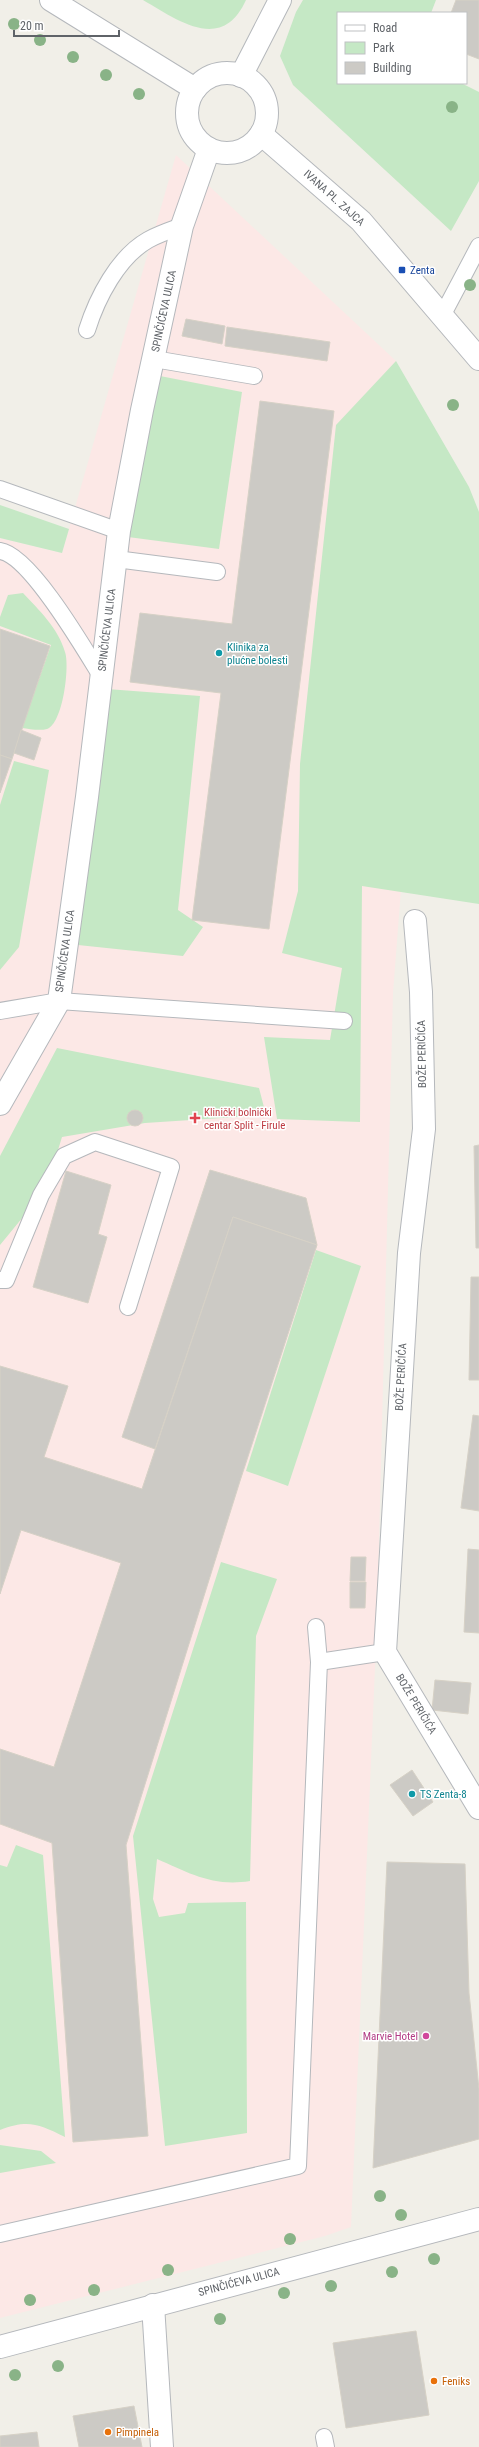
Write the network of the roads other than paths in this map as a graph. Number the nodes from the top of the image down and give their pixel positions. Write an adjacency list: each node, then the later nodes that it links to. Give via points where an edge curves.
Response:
1 (51, 0): 4 (street)
2 (280, 0): 3 (street)
3 (241, 76): 4 (street, via 226,73 216,75 206,79); 5 (street, via 256,85 266,104 266,125)
4 (195, 89): 6 (street, via 189,104 188,121 196,138)
5 (261, 134): 6 (street, via 255,143 233,153); 9 (street, IVANA PL. ZAJCA, via 362,221)
6 (209, 149): 7 (street, SPINČIĆEVA ULICA)
7 (182, 226): 10 (lane, via 148,240 123,261 102,296); 11 (street, SPINČIĆEVA ULICA)
8 (479, 246): 9 (lane)
9 (442, 316): 12 (street, IVANA PL. ZAJCA)
10 (87, 330)
11 (154, 359): 13 (lane); 15 (street, SPINČIĆEVA ULICA)
12 (479, 359)
13 (254, 376)
14 (0, 489): 15 (lane)
15 (119, 531): 17 (street, SPINČIĆEVA ULICA)
16 (0, 551): 19 (lane, via 22,564 32,576 67,622)
17 (116, 559): 18 (lane); 19 (street, SPINČIĆEVA ULICA)
18 (217, 572)
19 (101, 676): 21 (street, SPINČIĆEVA ULICA)
20 (415, 921): 28 (street, BOŽE PERIČIĆA, via 421,992 424,1129 409,1253)
21 (58, 1001): 22 (lane); 23 (lane); 24 (street, SPINČIĆEVA ULICA)
22 (0, 1011)
23 (344, 1021)
24 (0, 1104)
25 (0, 1280): 26 (lane, via 6,1280 41,1194 64,1156 95,1142 171,1167)
26 (128, 1307)
27 (316, 1627): 29 (lane)
28 (385, 1652): 29 (lane); 30 (street, BOŽE PERIČIĆA)
29 (319, 1662): 32 (lane, via 298,2166)
30 (479, 1808)
31 (479, 2219): 33 (street, SPINČIĆEVA ULICA)
32 (0, 2234)
33 (153, 2305): 34 (street, SPINČIĆEVA ULICA); 35 (street)
34 (0, 2347)
35 (162, 2447)

